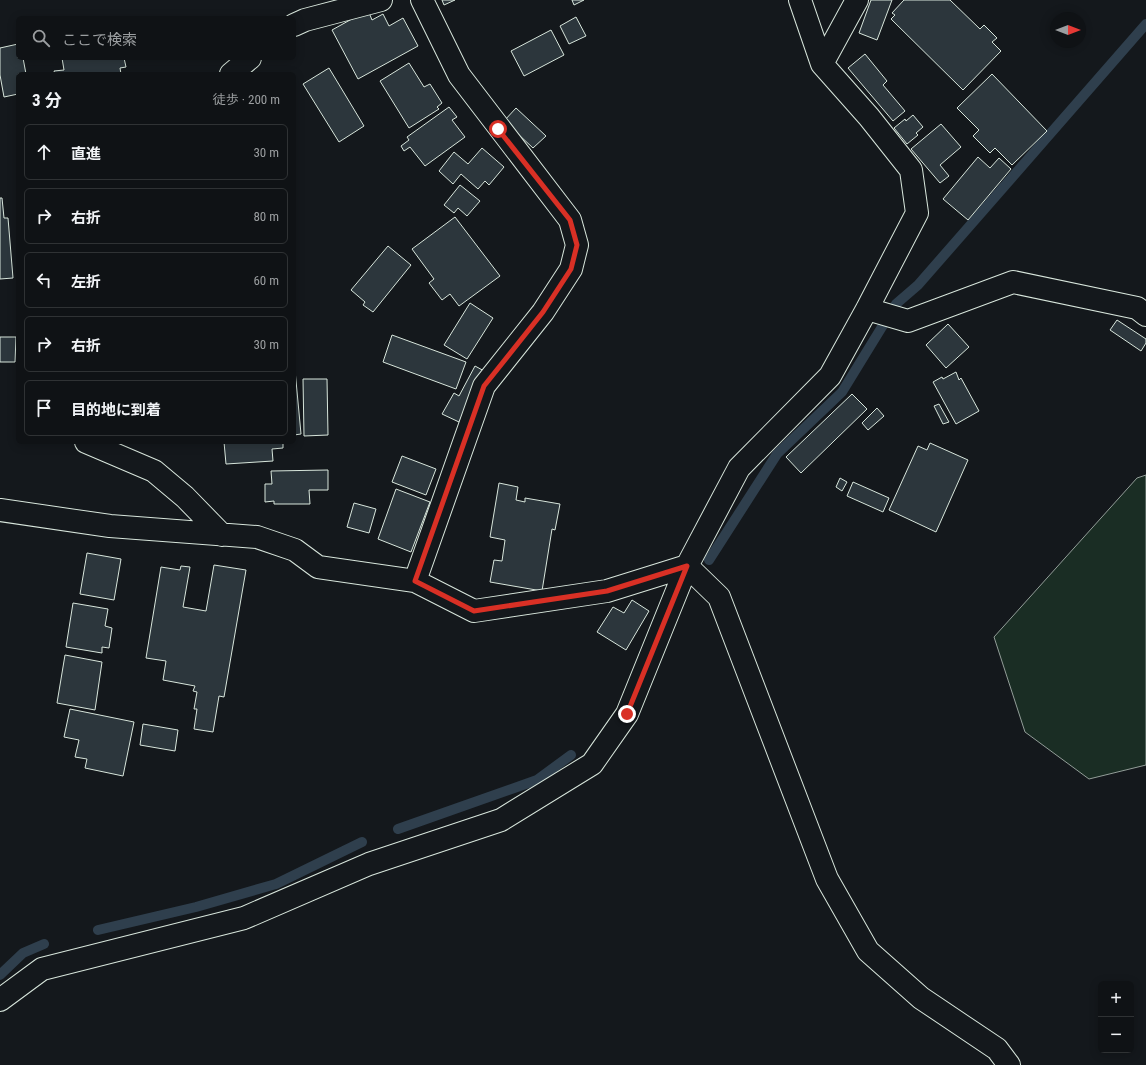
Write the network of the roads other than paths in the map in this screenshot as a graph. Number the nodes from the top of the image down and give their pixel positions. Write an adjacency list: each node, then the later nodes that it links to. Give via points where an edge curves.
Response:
1 (381, 0): 5 (street)
2 (422, 0): 16 (street, via 459,76 570,220 577,245 571,269 543,312 484,386)
3 (800, 0): 8 (street)
4 (857, 0): 8 (street)
5 (338, 6): 6 (street)
6 (296, 24)
7 (248, 60): 9 (street)
8 (822, 64): 10 (street, via 911,170 917,213)
9 (233, 72)
10 (872, 311): 11 (street, via 908,321 1013,282 1137,308); 15 (street, via 830,376 739,468)
11 (1146, 315)
12 (91, 444): 14 (street, via 154,471 185,497)
13 (0, 510): 14 (street, via 110,526)
14 (222, 535): 16 (street, via 257,538 296,550 318,567)
15 (687, 566): 16 (street, via 607,591 474,611); 17 (street, via 627,714 592,764 501,820 369,864 244,918 42,969); 18 (street, via 719,597 827,879 868,951 921,998 997,1049)
16 (415, 581)
17 (0, 1000)
18 (1009, 1065)

